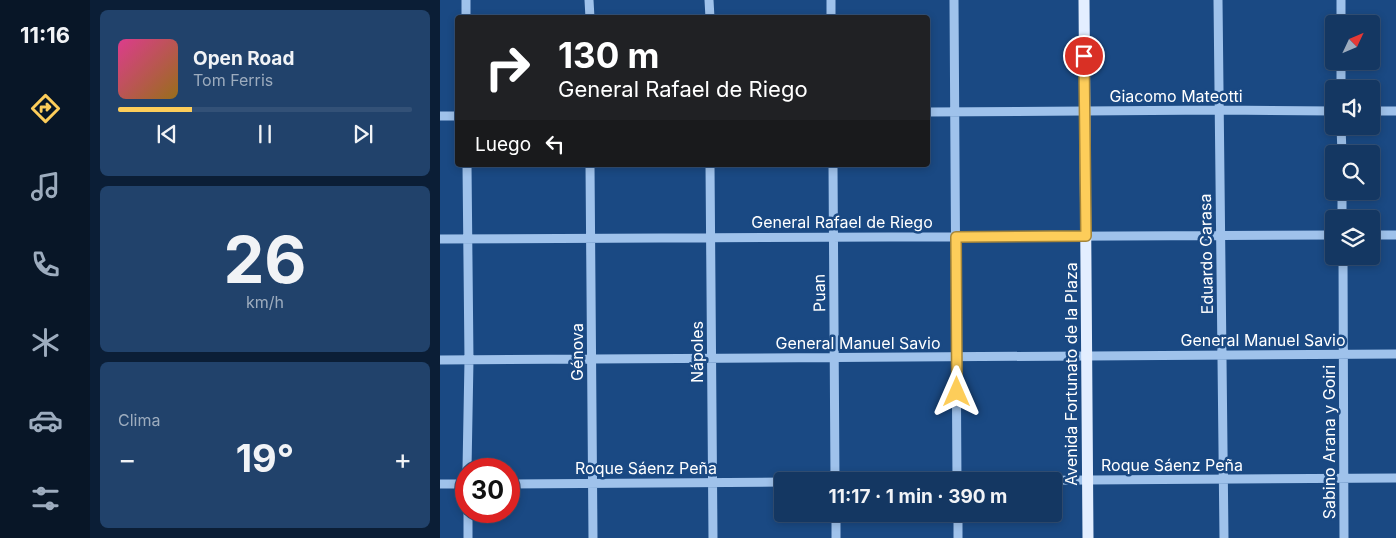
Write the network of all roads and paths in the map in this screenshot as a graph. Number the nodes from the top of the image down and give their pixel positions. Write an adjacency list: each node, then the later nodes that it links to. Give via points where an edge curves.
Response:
1 (466, 0): 9 (street)
2 (590, 0): 10 (street)
3 (709, 0): 11 (street)
4 (831, 0): 12 (street)
5 (954, 0): 19 (street)
6 (1084, 0): 20 (main road, Avenida Fortunato de la Plaza)
7 (1218, 0): 14 (street, Eduardo Carasa)
8 (1341, 0): 13 (street)
9 (466, 15)
10 (590, 15)
11 (710, 15)
12 (831, 15)
13 (1341, 15)
14 (1219, 110): 15 (street, Giacomo Mateotti); 20 (street, Giacomo Mateotti); 31 (street, Eduardo Carasa)
15 (1325, 111)
16 (1380, 111): 17 (street)
17 (1396, 111)
18 (930, 112): 19 (street, Giacomo Mateotti)
19 (955, 112): 20 (street, Giacomo Mateotti); 33 (street)
20 (1084, 112): 30 (main road, Avenida Fortunato de la Plaza)
21 (440, 116): 22 (street)
22 (455, 116)
23 (467, 167): 37 (street)
24 (590, 167): 34 (street, Génova)
25 (710, 167): 35 (street, Nápoles)
26 (833, 167): 32 (street, Puan)
27 (1325, 235): 31 (street, General Rafael de Riego)
28 (1380, 235): 29 (street)
29 (1396, 235)
30 (1086, 236): 31 (street, General Rafael de Riego); 33 (street, General Rafael de Riego); 42 (main road, Avenida Fortunato de la Plaza)
31 (1220, 236): 41 (street, Eduardo Carasa)
32 (833, 237): 33 (street, General Rafael de Riego); 35 (street, General Rafael de Riego); 44 (street, Puan)
33 (956, 237): 43 (street)
34 (591, 238): 35 (street, General Rafael de Riego); 37 (street, General Rafael de Riego); 45 (street, Génova)
35 (711, 238): 46 (street, Nápoles)
36 (440, 239): 37 (street, General Rafael de Riego)
37 (467, 239): 48 (street)
38 (1342, 265): 39 (street, Sabino Arana y Goiri)
39 (1344, 354): 40 (street, General Manuel Savio); 41 (street, General Manuel Savio); 52 (street, Sabino Arana y Goiri)
40 (1396, 354)
41 (1222, 355): 42 (street, General Manuel Savio); 54 (street, Eduardo Carasa)
42 (1088, 356): 43 (street, General Manuel Savio); 56 (main road, Avenida Fortunato de la Plaza)
43 (957, 357): 44 (street, General Manuel Savio); 51 (street)
44 (835, 358): 46 (street, General Manuel Savio); 50 (street, Puan)
45 (592, 359): 46 (street, General Manuel Savio); 48 (street, General Manuel Savio); 62 (street, Génova)
46 (712, 359): 58 (street, Nápoles)
47 (440, 360): 48 (street, General Manuel Savio)
48 (469, 360): 49 (street)
49 (467, 458)
50 (835, 472)
51 (958, 472)
52 (1344, 478): 53 (street, Roque Sáenz Peña); 54 (street, Roque Sáenz Peña); 73 (street, Sabino Arana y Goiri)
53 (1396, 478)
54 (1224, 479): 56 (street, Roque Sáenz Peña); 72 (street, Eduardo Carasa)
55 (1062, 480): 56 (street, Roque Sáenz Peña)
56 (1088, 480): 71 (main road, Avenida Fortunato de la Plaza)
57 (774, 482): 58 (street, Roque Sáenz Peña)
58 (712, 483): 62 (street, Roque Sáenz Peña); 68 (street, Nápoles)
59 (440, 484): 60 (street)
60 (455, 484)
61 (520, 484): 62 (street, Roque Sáenz Peña)
62 (592, 484): 67 (street, Génova)
63 (836, 522): 69 (street)
64 (958, 522): 70 (street)
65 (468, 523): 66 (street)
66 (468, 538)
67 (593, 538)
68 (713, 538)
69 (836, 538)
70 (958, 538)
71 (1088, 538)
72 (1224, 538)
73 (1344, 538)

